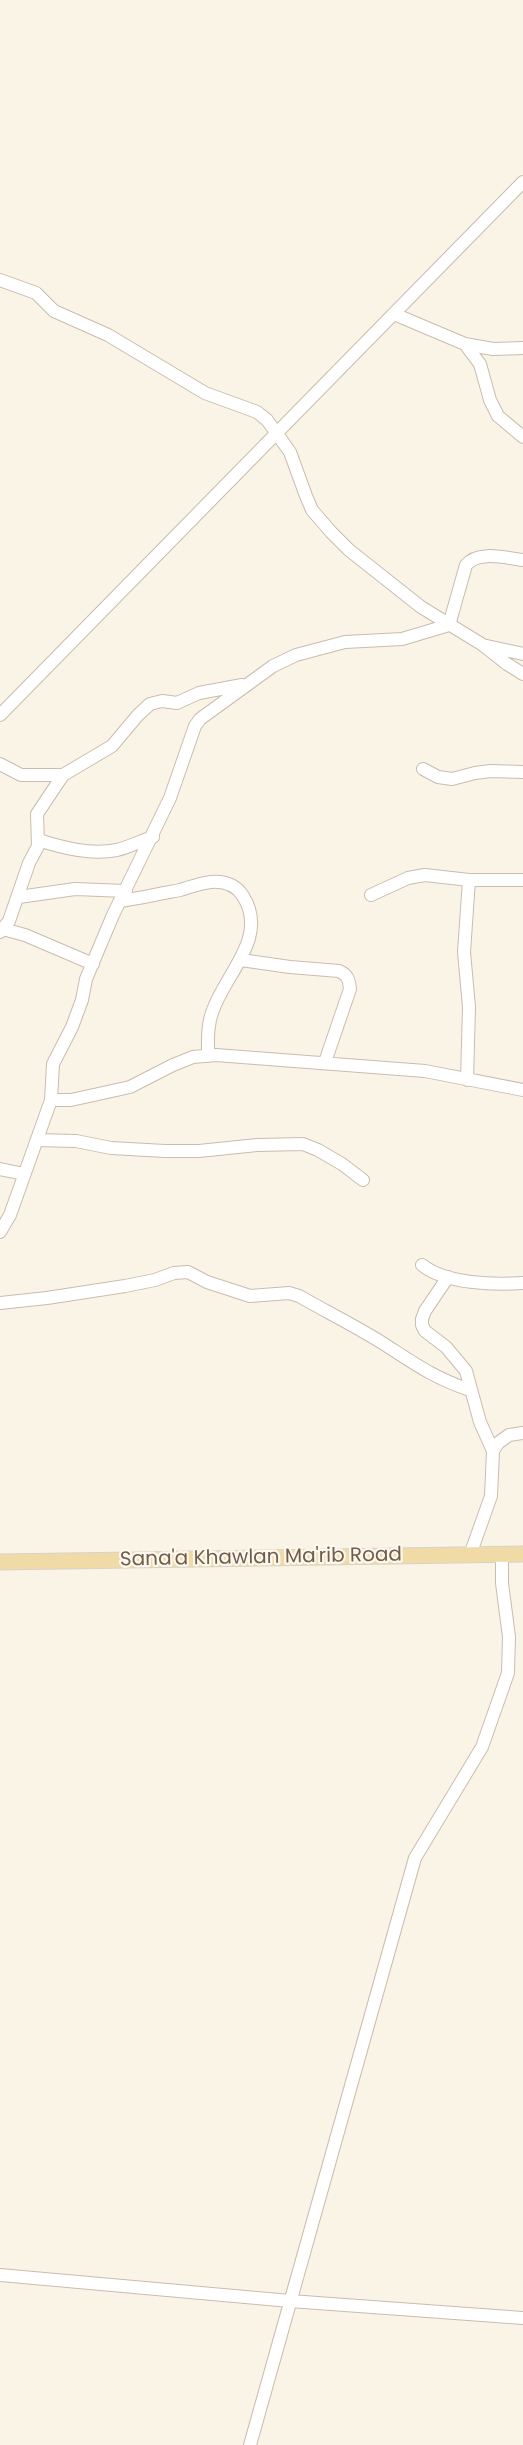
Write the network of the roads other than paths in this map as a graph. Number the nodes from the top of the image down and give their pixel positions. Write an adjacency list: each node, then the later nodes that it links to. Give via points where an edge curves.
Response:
1 (523, 182): 3 (street)
2 (0, 280): 6 (street, via 36,293 54,311 108,335 205,393 250,408)
3 (394, 314): 4 (street); 6 (street)
4 (465, 344): 5 (street, via 493,350); 7 (street, via 480,364 498,416)
5 (523, 348)
6 (277, 432): 9 (street, via 321,521 392,585); 14 (street)
7 (523, 437)
8 (523, 560): 9 (street, via 477,556 470,560)
9 (449, 625): 10 (street); 13 (street, via 402,639 321,647 273,666)
10 (483, 645): 11 (street); 12 (street)
11 (523, 654)
12 (523, 674)
13 (247, 684): 18 (street, via 199,693 177,703 150,704 112,746); 19 (street, via 195,726)
14 (0, 715)
15 (0, 764): 18 (street, via 21,775)
16 (423, 769): 17 (street, via 452,779 475,772)
17 (523, 772)
18 (63, 775): 20 (street, via 37,814)
19 (153, 837): 20 (street, via 120,850 99,852); 24 (street)
20 (38, 840): 25 (street)
21 (469, 880): 22 (street); 23 (street, via 417,876); 31 (street, via 464,952 469,1007)
22 (523, 880)
23 (370, 895)
24 (124, 896): 25 (street, via 75,889); 27 (street, via 149,897 211,882 232,885 249,906 251,931); 28 (street)
25 (19, 897): 26 (street)
26 (1, 931): 28 (street, via 25,935)
27 (241, 960): 29 (street, via 213,1009); 30 (street, via 346,974 350,989)
28 (93, 964): 33 (street, via 72,1027 53,1064)
29 (208, 1056): 30 (street); 33 (street, via 193,1057 130,1087 71,1100)
30 (325, 1062): 31 (street, via 424,1071)
31 (467, 1080): 32 (street)
32 (523, 1089)
33 (51, 1100): 34 (street)
34 (37, 1140): 36 (street); 37 (street, via 188,1151 303,1144)
35 (0, 1169): 36 (street)
36 (24, 1174): 38 (street)
37 (363, 1180)
38 (0, 1232)
39 (422, 1265): 40 (street)
40 (448, 1277): 41 (street); 43 (street, via 425,1311 422,1325 466,1371)
41 (523, 1283)
42 (0, 1302): 43 (street, via 113,1288 188,1272 250,1296 299,1296 443,1381)
43 (470, 1390): 45 (street)
44 (523, 1433): 45 (street, via 509,1435)
45 (493, 1451): 48 (street, via 491,1496)
46 (502, 1554): 47 (main road, Sana'a Khawlan Ma'rib Road); 48 (main road, Sana'a Khawlan Ma'rib Road); 51 (street, via 508,1673 482,1748 415,1858)
47 (523, 1554)
48 (470, 1555): 49 (main road, Sana'a Khawlan Ma'rib Road)
49 (0, 1562)
50 (0, 2275): 51 (street)
51 (290, 2301): 52 (street); 53 (street)
52 (523, 2318)
53 (250, 2445)

